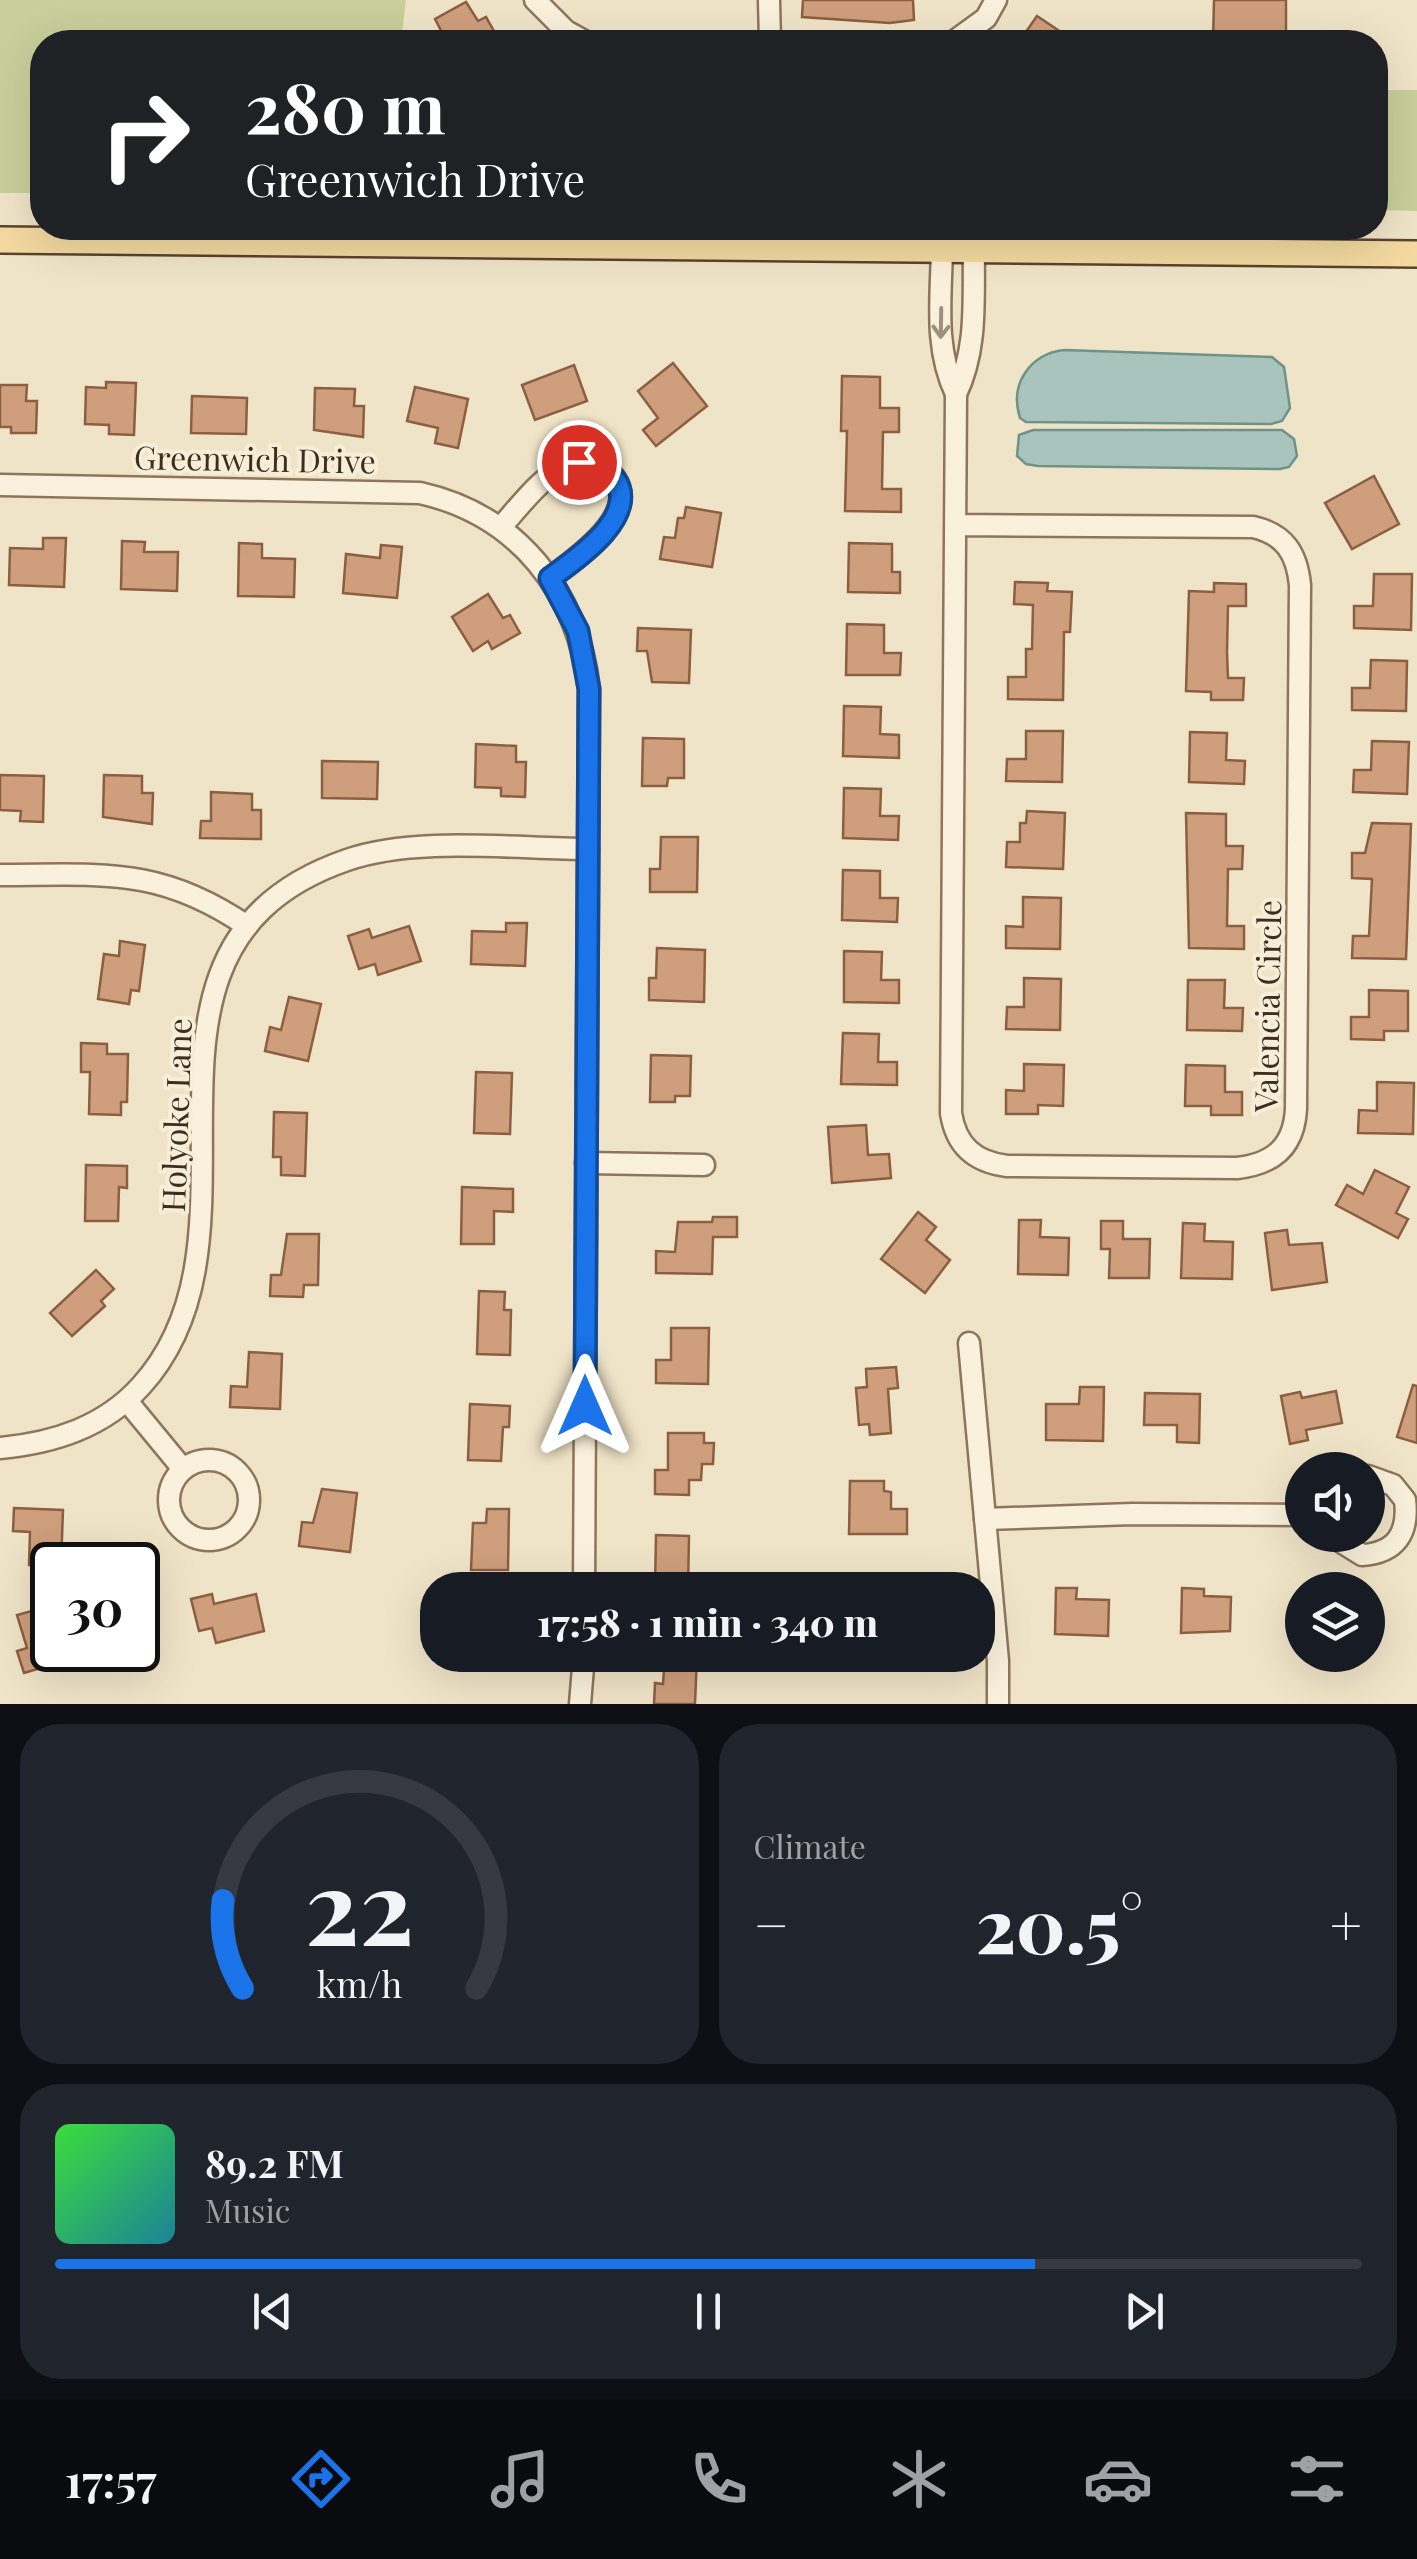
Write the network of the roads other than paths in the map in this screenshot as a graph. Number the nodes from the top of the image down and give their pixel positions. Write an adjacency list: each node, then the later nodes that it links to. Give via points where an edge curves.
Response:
1 (535, 0): 4 (street)
2 (769, 0): 5 (street)
3 (996, 0): 6 (street)
4 (564, 30)
5 (770, 30)
6 (969, 30)
7 (0, 240): 8 (main road)
8 (30, 240)
9 (718, 240): 10 (main road)
10 (942, 249): 11 (main road); 13 (street, Valencia Circle, one-way to 13, via 940,345)
11 (974, 250): 12 (main road); 13 (street, Valencia Circle, via 970,366)
12 (1417, 254)
13 (956, 394): 15 (street, Valencia Circle)
14 (0, 485): 16 (street, Greenwich Drive, via 395,490 446,499)
15 (956, 524): 15 (street, Valencia Circle, via 956,1135 977,1157 1008,1166 1237,1168 1264,1162 1289,1142 1296,1109 1295,559 1283,540 1254,528)
16 (501, 527): 17 (street, Greenwich Drive); 17 (street, via 570,464 595,464 613,476 620,499 611,524)
17 (550, 578): 18 (street, Greenwich Drive, via 566,601 586,660)
18 (588, 849): 20 (street, Holyoke Lane, via 375,852 305,877); 21 (street, Greenwich Drive)
19 (0, 876): 20 (street, via 152,880 209,900)
20 (247, 926): 24 (street, Holyoke Lane, via 214,986 202,1038 194,1286 173,1344)
21 (586, 1163): 22 (street); 31 (street, Greenwich Drive)
22 (704, 1165)
23 (969, 1343): 29 (street)
24 (127, 1402): 25 (street, Holyoke Lane, via 75,1432); 26 (street)
25 (0, 1448)
26 (182, 1469): 26 (street, via 172,1483 172,1516 196,1538 228,1535 248,1509 242,1476 214,1460)
27 (1385, 1482): 30 (street, via 1405,1500 1408,1518 1394,1546)
28 (1285, 1515): 29 (street)
29 (984, 1519): 34 (street)
30 (1385, 1549)
31 (584, 1572)
32 (583, 1672): 33 (street)
33 (580, 1704)
34 (998, 1704)

